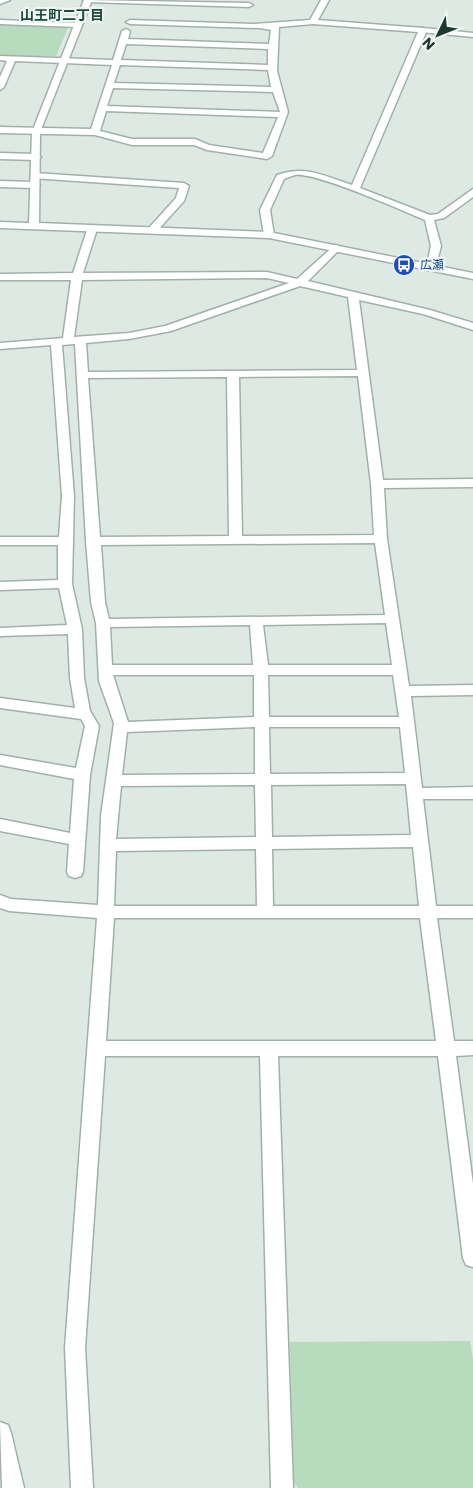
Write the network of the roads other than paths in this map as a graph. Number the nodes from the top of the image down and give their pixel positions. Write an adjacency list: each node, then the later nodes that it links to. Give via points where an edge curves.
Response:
1 (6, 0): 4 (street)
2 (88, 0): 6 (street); 9 (street)
3 (325, 0): 8 (street)
4 (0, 2)
5 (247, 3): 6 (street); 10 (street, via 249,9)
6 (134, 9): 10 (street); 13 (street)
7 (0, 22): 9 (street)
8 (313, 22): 10 (street); 11 (street)
9 (76, 25): 17 (street)
10 (241, 25): 14 (street, via 252,29 276,28)
11 (423, 30): 12 (street); 32 (street)
12 (473, 35)
13 (123, 41): 14 (street); 18 (street)
14 (271, 47): 19 (street)
15 (0, 58): 16 (street)
16 (12, 59): 17 (street); 20 (street)
17 (63, 61): 18 (street); 26 (street)
18 (118, 63): 19 (street); 21 (street)
19 (271, 68): 22 (street)
20 (1, 83)
21 (111, 85): 22 (street); 23 (street)
22 (275, 90): 24 (street, via 284,112)
23 (103, 108): 24 (street); 27 (street)
24 (282, 115): 27 (street, via 268,156 207,147 195,142 132,142)
25 (0, 130): 26 (street)
26 (36, 132): 27 (street); 29 (street)
27 (95, 132)
28 (0, 156): 29 (street)
29 (36, 157): 30 (street)
30 (35, 181): 31 (street); 36 (street); 38 (street, via 184,186 181,199)
31 (0, 184)
32 (355, 189): 34 (street); 39 (street, via 308,174 295,172 280,177 265,210)
33 (473, 192): 34 (street, via 441,216)
34 (429, 218): 41 (street, via 436,246)
35 (0, 225): 36 (street)
36 (34, 226): 37 (street)
37 (92, 229): 38 (street); 42 (street)
38 (152, 230): 39 (street)
39 (269, 235): 40 (street)
40 (335, 248): 41 (street); 45 (street)
41 (431, 268): 43 (street)
42 (77, 276): 44 (street); 45 (street, via 267,275); 48 (street)
43 (473, 276)
44 (0, 277)
45 (298, 282): 46 (street); 48 (street, via 167,329 129,336)
46 (353, 295): 47 (street); 50 (street)
47 (473, 327)
48 (68, 340): 49 (street); 52 (street); 56 (street)
49 (0, 346)
50 (363, 373): 51 (street); 54 (street)
51 (233, 374): 52 (street); 57 (street)
52 (84, 375): 58 (street)
53 (473, 483): 54 (street)
54 (377, 484): 55 (street)
55 (381, 539): 57 (street); 62 (street)
56 (65, 540): 59 (street); 60 (street)
57 (236, 540): 58 (street)
58 (93, 541): 64 (street, via 98,602)
59 (0, 542)
60 (65, 584): 61 (street); 65 (street)
61 (0, 586)
62 (392, 619): 63 (street); 69 (street)
63 (256, 621): 64 (street); 68 (street)
64 (104, 623): 67 (street)
65 (75, 630): 66 (street); 73 (street, via 77,678)
66 (0, 632)
67 (106, 670): 68 (street); 76 (street, via 106,682)
68 (262, 670): 69 (street); 74 (street)
69 (398, 670): 71 (street)
70 (473, 690): 71 (street)
71 (403, 691): 75 (street)
72 (0, 703): 73 (street)
73 (86, 715): 78 (street, via 92,726)
74 (262, 722): 75 (street); 76 (street); 80 (street)
75 (406, 722): 81 (street)
76 (121, 728): 79 (street)
77 (0, 760): 78 (street)
78 (82, 775): 84 (street)
79 (114, 781): 80 (street); 87 (street)
80 (263, 781): 81 (street); 86 (street)
81 (414, 786): 82 (street); 85 (street)
82 (473, 793)
83 (0, 825): 84 (street)
84 (76, 840): 88 (street)
85 (420, 841): 86 (street); 92 (street)
86 (264, 842): 87 (street); 90 (street)
87 (108, 844): 91 (street)
88 (75, 872)
89 (0, 901): 91 (street)
90 (264, 911): 91 (street); 92 (street)
91 (106, 912): 96 (street)
92 (428, 912): 93 (street); 94 (street)
93 (473, 912)
94 (445, 1048): 95 (street); 97 (street); 98 (street)
95 (473, 1048)
96 (97, 1049): 97 (street); 102 (street, via 75,1348)
97 (269, 1049): 103 (street)
98 (470, 1208): 99 (street)
99 (473, 1258)
100 (0, 1433): 101 (street)
101 (13, 1488)
102 (82, 1488)
103 (282, 1488)

